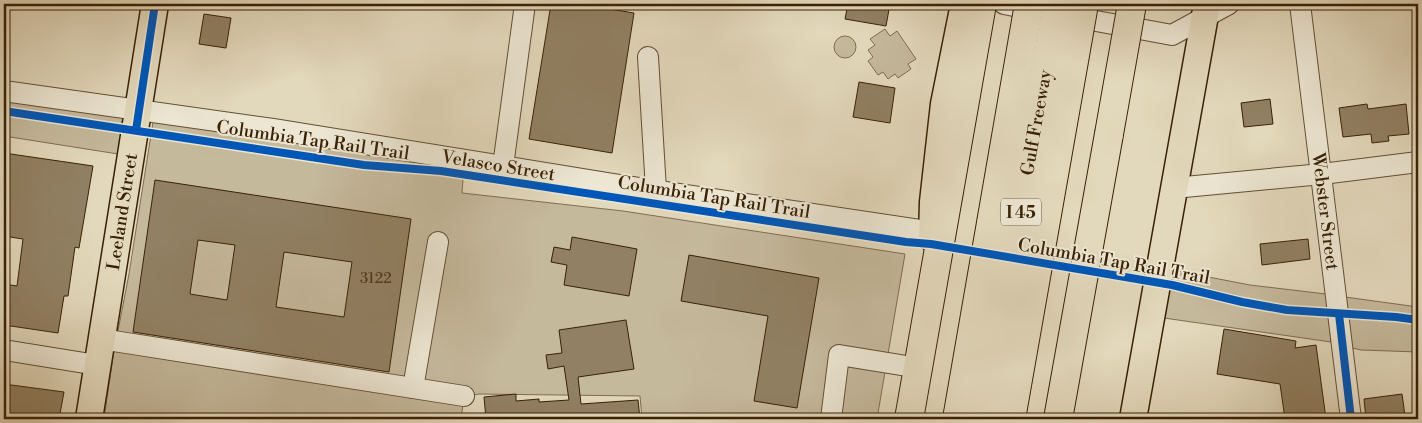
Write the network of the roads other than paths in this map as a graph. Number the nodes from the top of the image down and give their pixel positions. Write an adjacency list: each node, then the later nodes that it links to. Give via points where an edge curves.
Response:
1 (156, 4): 15 (main road, Leeland Street)
2 (525, 4): 18 (street)
3 (964, 4): 22 (main road, via 944,104 933,202)
4 (982, 4): 33 (highway)
5 (1004, 4): 12 (street, via 1172,35)
6 (1030, 4): 34 (highway, Gulf Freeway / I 45, bridge)
7 (1057, 4): 35 (highway, Gulf Freeway / I 45, bridge)
8 (1084, 4): 36 (highway, Gulf Freeway / I 45, bridge)
9 (1132, 4): 16 (highway, bridge)
10 (1229, 4): 12 (street)
11 (1300, 4): 19 (street, Webster Street)
12 (1206, 10): 20 (main road)
13 (648, 57): 21 (street)
14 (4, 92): 15 (street, Velasco Street)
15 (138, 111): 18 (street, Velasco Street); 24 (main road, Leeland Street)
16 (1109, 134): 37 (highway); 38 (highway)
17 (1418, 162): 19 (street)
18 (503, 166): 21 (street, Velasco Street)
19 (1322, 174): 20 (street); 40 (street, Webster Street)
20 (1174, 188): 39 (main road)
21 (656, 190): 22 (street, Velasco Street)
22 (933, 232): 27 (main road)
23 (438, 242): 28 (street)
24 (101, 339): 26 (main road, Leeland Street); 28 (street)
25 (4, 350): 26 (street)
26 (97, 364): 30 (main road, Leeland Street)
27 (913, 367): 31 (street, via 839,355); 32 (main road)
28 (413, 388): 29 (street)
29 (464, 396)
30 (89, 419)
31 (831, 419)
32 (904, 419)
33 (909, 419)
34 (957, 419)
35 (984, 419)
36 (1011, 419)
37 (1058, 419)
38 (1069, 419)
39 (1133, 419)
40 (1351, 419)

